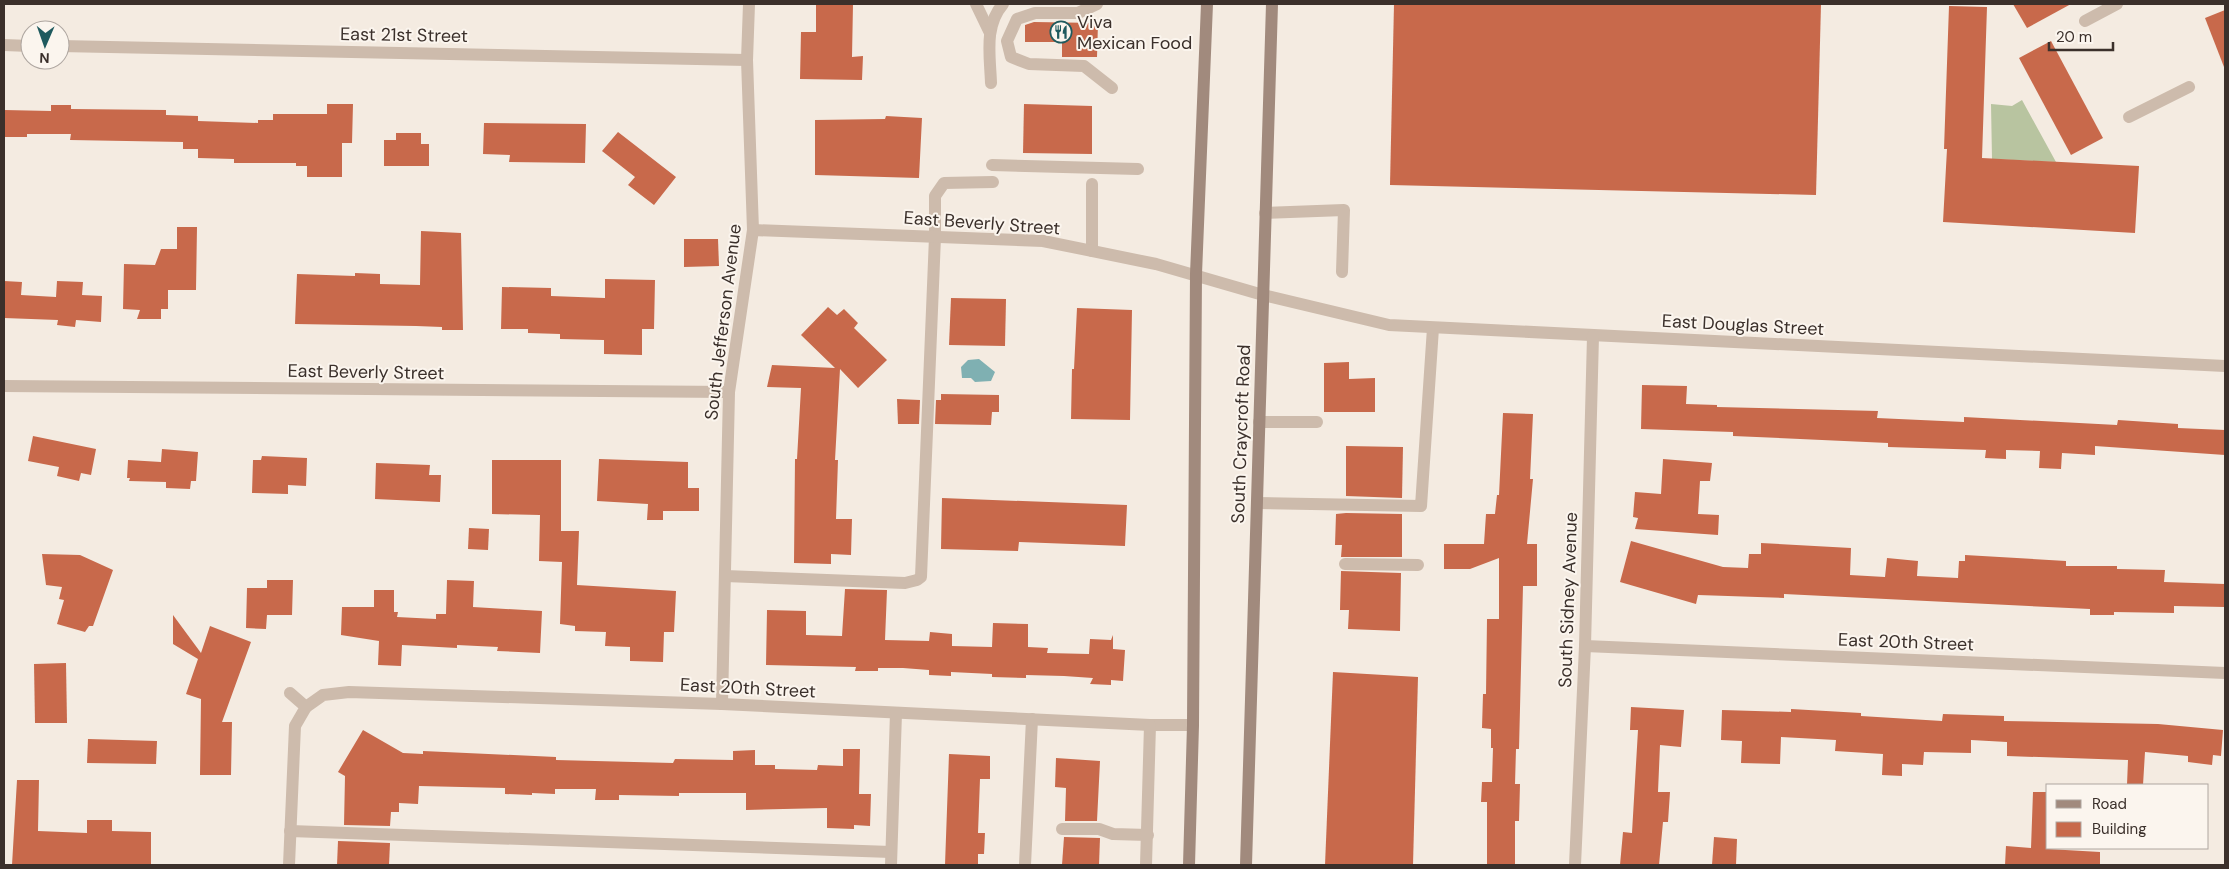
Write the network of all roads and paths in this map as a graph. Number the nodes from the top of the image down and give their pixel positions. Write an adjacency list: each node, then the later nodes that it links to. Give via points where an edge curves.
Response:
1 (749, 4): 13 (street, South Jefferson Avenue)
2 (976, 4): 9 (street)
3 (1003, 4): 9 (street)
4 (1097, 4): 16 (street, via 1078,13 1035,13 1017,19 1007,41 1011,57 1029,64 1084,66)
5 (1207, 4): 27 (main road)
6 (1272, 4): 22 (main road, South Craycroft Road)
7 (2117, 4): 8 (street)
8 (2085, 21)
9 (989, 31): 14 (street)
10 (4, 45): 11 (street)
11 (20, 46)
12 (70, 46): 13 (street, East 21st Street)
13 (747, 60): 23 (street, South Jefferson Avenue)
14 (991, 83)
15 (2189, 87): 17 (street)
16 (1112, 88)
17 (2129, 117)
18 (992, 165): 19 (street)
19 (1138, 169)
20 (993, 182): 24 (street, via 944,183 935,196)
21 (1092, 184): 25 (street)
22 (1265, 213): 26 (street, via 1344,210); 28 (main road, South Craycroft Road)
23 (753, 230): 24 (street, East Beverly Street); 33 (street, South Jefferson Avenue)
24 (935, 237): 25 (street, East Beverly Street, via 1043,241); 39 (street, via 921,578 905,582)
25 (1092, 251): 27 (street, East Beverly Street)
26 (1342, 272)
27 (1196, 274): 28 (street, East Beverly Street); 48 (main road)
28 (1263, 295): 29 (street, East Douglas Street, via 1389,325); 34 (main road, South Craycroft Road)
29 (1433, 328): 30 (street, East Douglas Street); 36 (street, via 1421,506)
30 (1593, 336): 31 (street, East Douglas Street); 40 (street, South Sidney Avenue)
31 (2225, 366)
32 (4, 386): 33 (street, East Beverly Street)
33 (729, 392): 39 (street, South Jefferson Avenue)
34 (1259, 422): 35 (street); 36 (main road, South Craycroft Road)
35 (1317, 422)
36 (1257, 503): 58 (main road, South Craycroft Road)
37 (1345, 564): 38 (street)
38 (1418, 565)
39 (725, 576): 43 (street, South Jefferson Avenue)
40 (1585, 646): 41 (street, East 20th Street); 59 (street, South Sidney Avenue)
41 (2225, 673)
42 (290, 693): 44 (street)
43 (722, 704): 44 (street, East 20th Street, via 349,692 323,695); 45 (street, East 20th Street)
44 (306, 707): 50 (street, via 294,726)
45 (896, 713): 46 (street, East 20th Street); 52 (street)
46 (1032, 719): 47 (street, East 20th Street); 55 (street)
47 (1150, 725): 48 (street, East 20th Street); 51 (street)
48 (1193, 725): 57 (main road)
49 (1062, 829): 51 (street, via 1099,829 1113,834)
50 (290, 831): 52 (street); 53 (street)
51 (1148, 835): 56 (street)
52 (891, 852): 54 (street)
53 (289, 865)
54 (891, 865)
55 (1025, 865)
56 (1146, 865)
57 (1189, 865)
58 (1246, 865)
59 (1575, 865)

